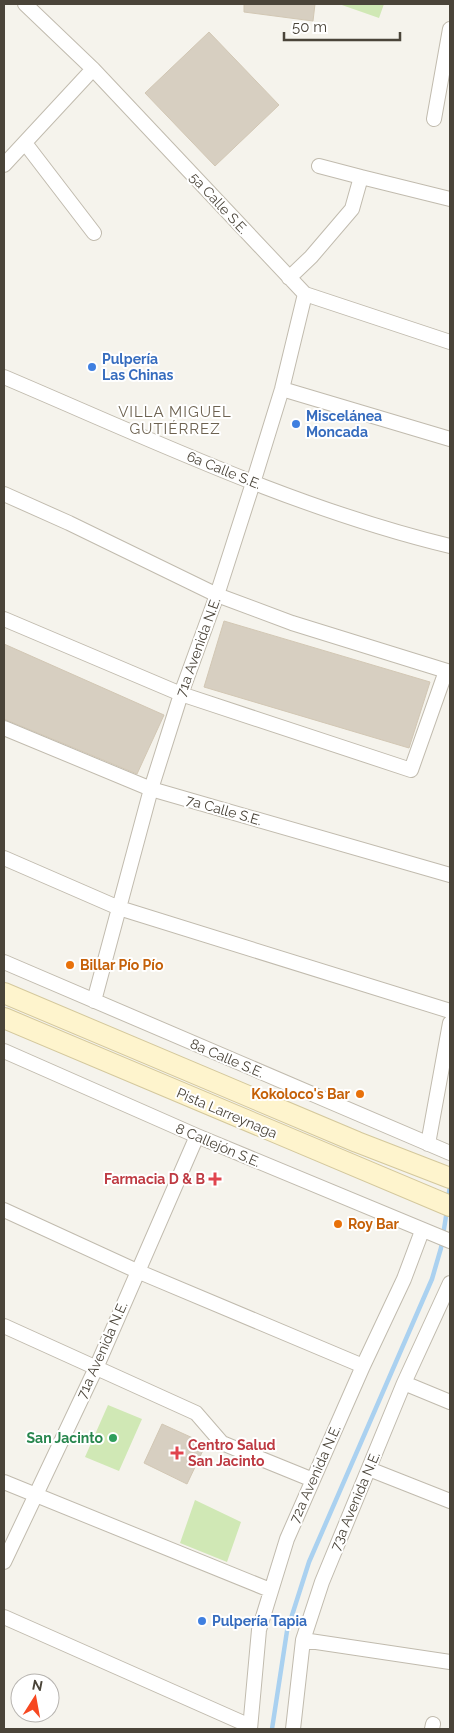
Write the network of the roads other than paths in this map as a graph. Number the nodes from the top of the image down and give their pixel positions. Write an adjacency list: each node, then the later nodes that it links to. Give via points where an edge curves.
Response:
1 (25, 4): 3 (street, 5a Calle S.E.)
2 (450, 29): 4 (street)
3 (93, 69): 5 (street); 11 (street, 5a Calle S.E.)
4 (434, 119)
5 (24, 143): 6 (street); 10 (street)
6 (4, 165)
7 (319, 166): 8 (street)
8 (361, 177): 9 (street); 11 (street, via 352,209)
9 (450, 199)
10 (94, 233)
11 (289, 278): 12 (street, 5a Calle S.E.)
12 (305, 294): 13 (street, 5a Calle S.E.); 15 (street, 71a Avenida N.E.)
13 (450, 342)
14 (4, 377): 17 (street, 6a Calle S.E.)
15 (282, 389): 16 (street); 17 (street, 71a Avenida N.E.)
16 (450, 439)
17 (253, 483): 19 (street, 6a Calle S.E., via 397,534); 20 (street, 71a Avenida N.E.)
18 (4, 494): 20 (street)
19 (450, 546)
20 (217, 595): 22 (street, via 292,623); 23 (street, 71a Avenida N.E.)
21 (4, 619): 23 (street)
22 (448, 671): 23 (street, via 411,770)
23 (181, 694): 25 (street, 71a Avenida N.E.)
24 (4, 728): 25 (street, 7a Calle S.E.)
25 (151, 789): 27 (street, 7a Calle S.E.); 28 (street, 71a Avenida N.E.)
26 (4, 858): 28 (street)
27 (450, 875)
28 (119, 908): 31 (street, 71a Avenida N.E.); 32 (street)
29 (4, 962): 31 (street, 8a Calle S.E.)
30 (4, 993): 38 (main road, Pista Larreynaga)
31 (94, 1001): 37 (street, 8a Calle S.E.)
32 (450, 1011)
33 (4, 1018): 39 (main road, Pista Larreynaga)
34 (450, 1023): 37 (street)
35 (4, 1051): 36 (street, 8 Callejón S.E.)
36 (197, 1136): 41 (street, 8 Callejón S.E.); 43 (street, 71a Avenida N.E.)
37 (439, 1149)
38 (445, 1176)
39 (442, 1203)
40 (4, 1210): 43 (street)
41 (430, 1234): 42 (street, 8 Callejón S.E.); 46 (street, 72a Avenida N.E., via 404,1279)
42 (450, 1241)
43 (137, 1271): 46 (street); 47 (street, 71a Avenida N.E.)
44 (450, 1283): 48 (street, 73a Avenida N.E.)
45 (4, 1326): 47 (street)
46 (363, 1366): 51 (street, 72a Avenida N.E.)
47 (96, 1368): 51 (street, via 196,1413 222,1442); 53 (street, 71a Avenida N.E.)
48 (404, 1383): 49 (street); 50 (street, 73a Avenida N.E.)
49 (450, 1402)
50 (369, 1469): 54 (street); 58 (street, 73a Avenida N.E., via 322,1582)
51 (313, 1480): 56 (street, 72a Avenida N.E., via 287,1539)
52 (4, 1482): 53 (street)
53 (35, 1495): 55 (street, 71a Avenida N.E.); 56 (street)
54 (450, 1502)
55 (4, 1562)
56 (270, 1590): 60 (street, 72a Avenida N.E., via 259,1630)
57 (4, 1617): 60 (street)
58 (303, 1640): 59 (street); 61 (street, 73a Avenida N.E.)
59 (450, 1662)
60 (250, 1728)
61 (293, 1729)

